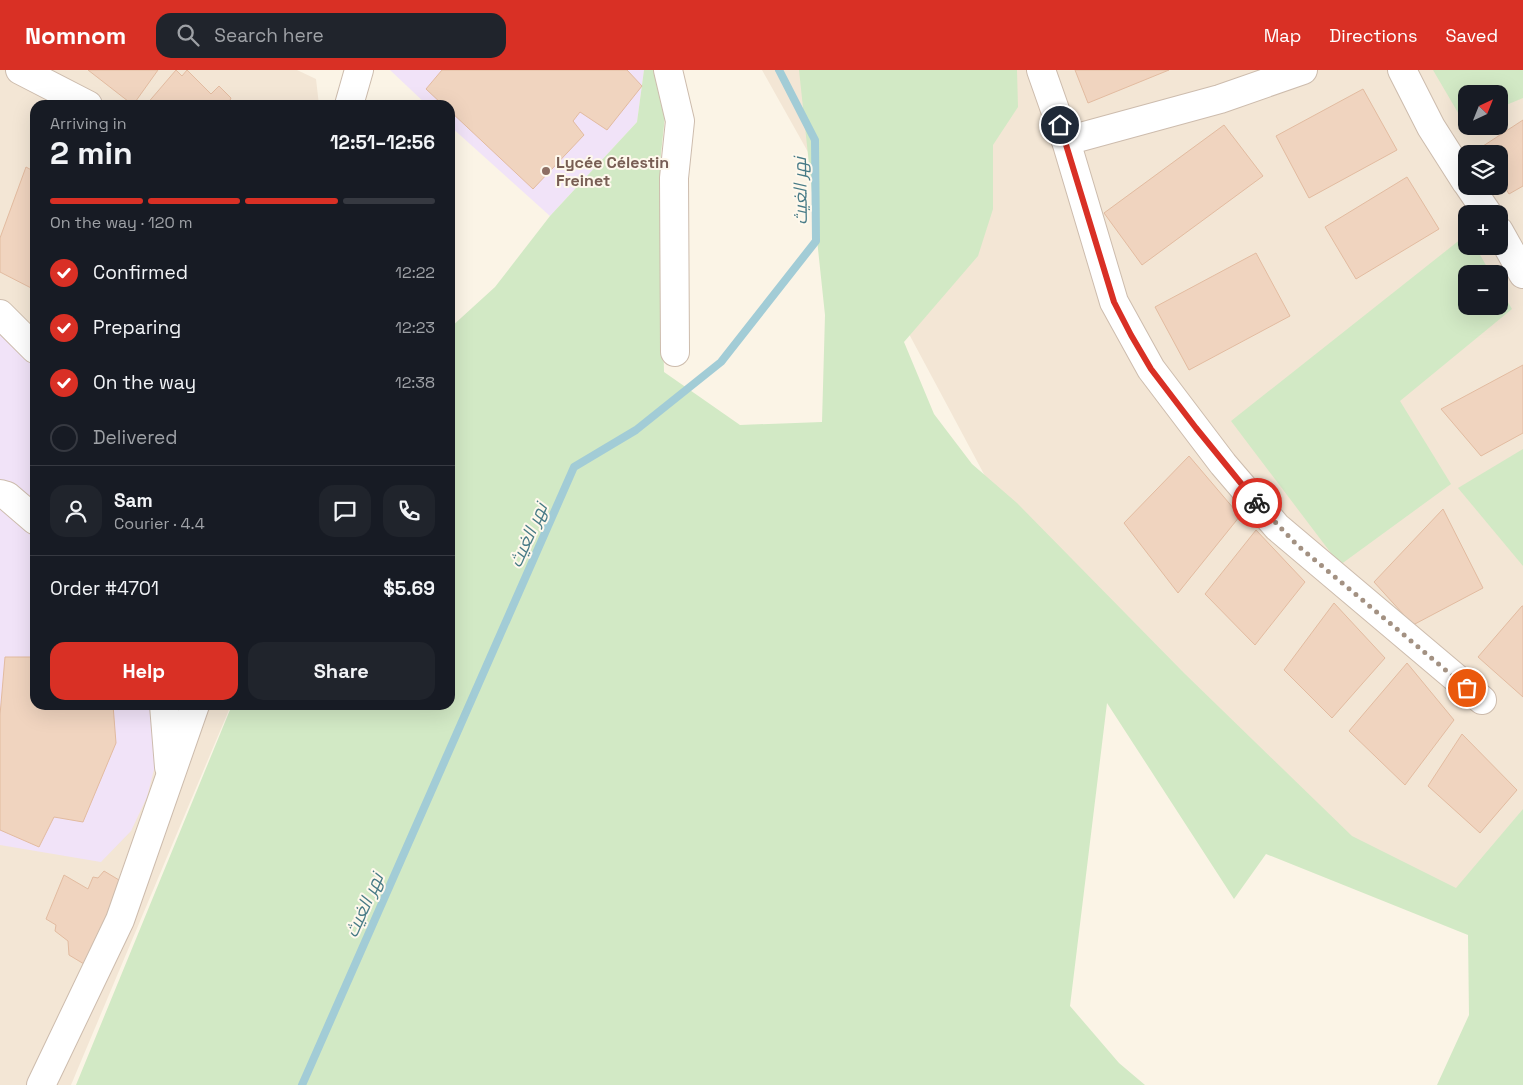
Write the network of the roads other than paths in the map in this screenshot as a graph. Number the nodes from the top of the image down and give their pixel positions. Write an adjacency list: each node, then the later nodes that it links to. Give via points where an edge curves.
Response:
1 (20, 70): 7 (street)
2 (359, 70): 8 (street)
3 (668, 70): 15 (street, via 680,122 674,178)
4 (1041, 70): 9 (street)
5 (1303, 70): 9 (street, via 1220,98)
6 (1402, 70): 10 (street, via 1431,127)
7 (78, 100)
8 (350, 100)
9 (1066, 141): 18 (street, via 1114,302 1151,369 1277,527)
10 (1458, 169)
11 (1508, 247): 12 (street)
12 (1523, 274)
13 (0, 314): 14 (street)
14 (30, 344)
15 (674, 352)
16 (0, 494): 17 (street)
17 (30, 516)
18 (1482, 700)
19 (164, 710): 21 (street)
20 (193, 710): 21 (street)
21 (170, 778): 22 (street, via 120,920)
22 (41, 1085)

